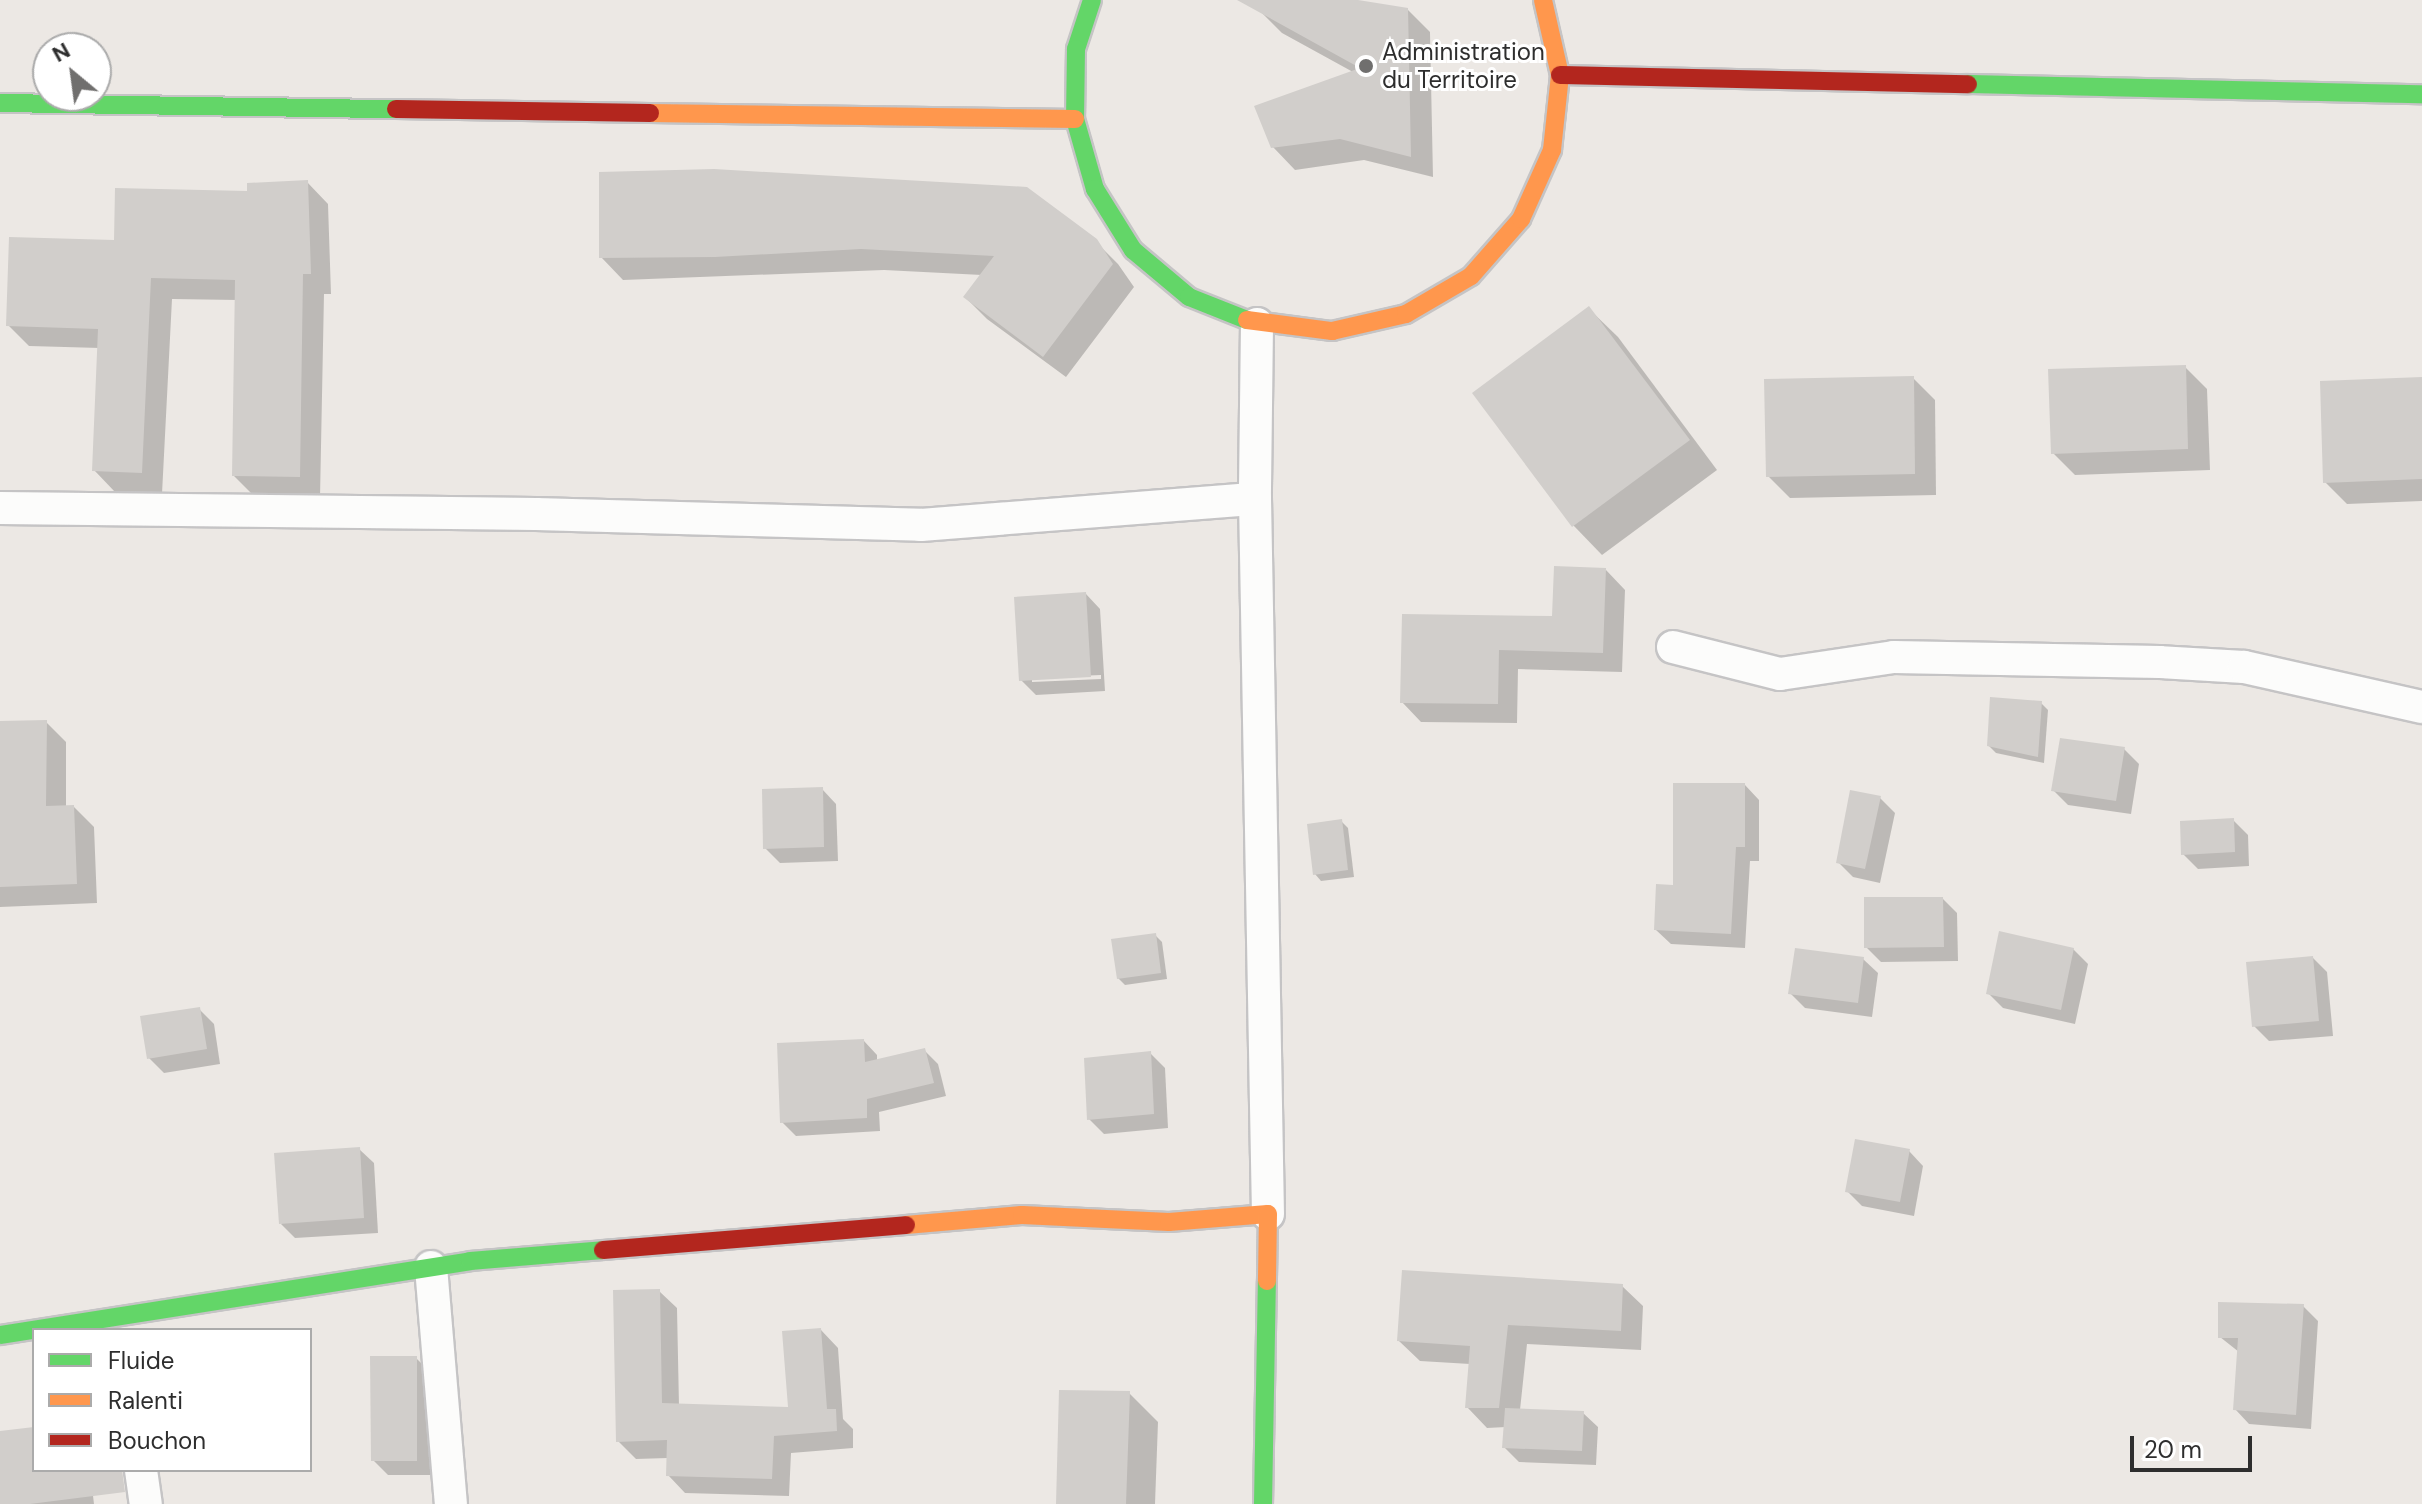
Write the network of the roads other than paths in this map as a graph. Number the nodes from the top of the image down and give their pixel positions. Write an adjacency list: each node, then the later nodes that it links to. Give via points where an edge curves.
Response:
1 (1092, 0): 6 (street, via 1076,49)
2 (1543, 0): 3 (street)
3 (1560, 75): 4 (street); 7 (street, via 1552,150 1521,219 1471,276 1406,314 1332,331)
4 (2422, 94)
5 (0, 103): 6 (street)
6 (1075, 119): 7 (street, via 1095,189 1133,250 1189,297)
7 (1257, 324): 8 (street)
8 (1255, 499): 9 (street, via 921,525); 12 (street)
9 (0, 508)
10 (1673, 647): 11 (street, via 1780,674 1894,657 2244,667)
11 (2422, 707)
12 (1268, 1214): 13 (street, via 1169,1222 1022,1215); 21 (street)
13 (431, 1267): 14 (street); 20 (street)
14 (119, 1323): 15 (street)
15 (69, 1328)
16 (32, 1332): 17 (street)
17 (0, 1335)
18 (141, 1472): 19 (street)
19 (146, 1504)
20 (451, 1504)
21 (1263, 1504)

